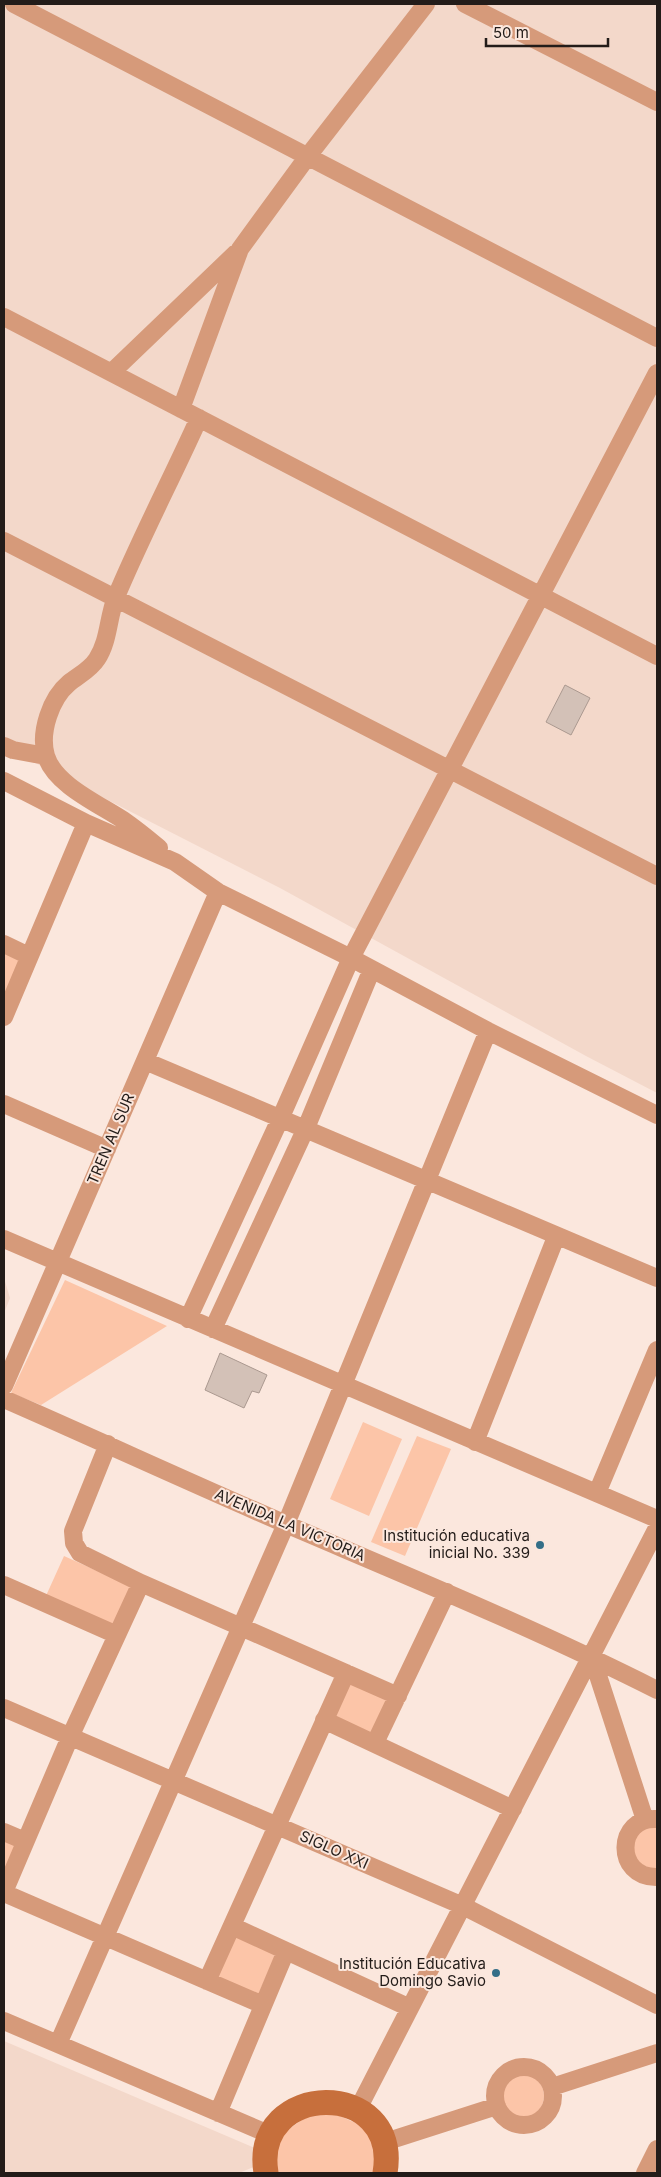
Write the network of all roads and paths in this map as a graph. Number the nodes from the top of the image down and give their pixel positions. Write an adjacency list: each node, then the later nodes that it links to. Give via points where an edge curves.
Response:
1 (14, 4): 5 (street)
2 (426, 4): 5 (street)
3 (465, 4): 4 (street)
4 (657, 102)
5 (308, 156): 6 (street); 8 (street)
6 (240, 249): 9 (street); 11 (street)
7 (4, 317): 9 (street)
8 (657, 338)
9 (112, 372): 11 (street)
10 (657, 373): 14 (street)
11 (180, 409): 12 (street)
12 (199, 418): 14 (street); 15 (street)
13 (4, 541): 15 (street)
14 (540, 595): 16 (street); 19 (street)
15 (115, 599): 18 (street, via 98,657 88,670 59,694 50,711 44,731); 19 (street)
16 (657, 656)
17 (4, 746): 18 (street)
18 (46, 756): 22 (street, via 71,787 143,834)
19 (450, 771): 23 (street); 27 (street)
20 (4, 781): 21 (street)
21 (86, 823): 22 (street); 26 (street)
22 (174, 862): 24 (street)
23 (657, 876)
24 (218, 892): 27 (street); 31 (street, TREN AL SUR)
25 (4, 944): 26 (street)
26 (29, 956): 29 (street)
27 (351, 958): 28 (street); 34 (street)
28 (372, 969): 30 (street); 35 (street)
29 (4, 1017)
30 (488, 1031): 33 (street); 37 (street)
31 (145, 1061): 34 (street); 36 (street, TREN AL SUR)
32 (4, 1104): 36 (street)
33 (657, 1115)
34 (281, 1117): 35 (street); 42 (street)
35 (306, 1128): 37 (street); 43 (street)
36 (107, 1149): 40 (street, TREN AL SUR)
37 (426, 1180): 38 (street); 45 (street)
38 (556, 1237): 41 (street); 48 (street)
39 (4, 1239): 40 (street)
40 (57, 1263): 42 (street); 46 (street, TREN AL SUR)
41 (657, 1278)
42 (188, 1319): 43 (street)
43 (213, 1329): 45 (street)
44 (657, 1350): 50 (street)
45 (342, 1384): 48 (street); 52 (street)
46 (4, 1386)
47 (4, 1399): 49 (street, AVENIDA LA VICTORIA)
48 (475, 1442): 50 (street)
49 (108, 1444): 52 (street, AVENIDA LA VICTORIA); 54 (street, via 73,1531 74,1543 80,1553)
50 (597, 1493): 51 (street)
51 (657, 1519)
52 (286, 1524): 56 (street, AVENIDA LA VICTORIA); 57 (street)
53 (657, 1528): 59 (street)
54 (141, 1583): 57 (street); 58 (street)
55 (4, 1585): 58 (street)
56 (447, 1592): 59 (street, AVENIDA LA VICTORIA); 62 (street)
57 (241, 1627): 60 (street); 67 (street)
58 (117, 1635): 65 (street)
59 (592, 1657): 61 (street, AVENIDA LA VICTORIA); 68 (street); 69 (street)
60 (346, 1673): 62 (street); 64 (street)
61 (657, 1690)
62 (398, 1696): 66 (street)
63 (4, 1708): 65 (street, SIGLO XXI)
64 (324, 1720): 66 (street); 70 (street)
65 (70, 1737): 67 (street, SIGLO XXI); 72 (street)
66 (375, 1743): 68 (street)
67 (173, 1782): 70 (street, SIGLO XXI); 77 (street)
68 (513, 1809): 75 (street)
69 (651, 1820): 73 (street, via 637,1824 627,1837 625,1853 632,1868)
70 (277, 1825): 75 (street, SIGLO XXI); 76 (street)
71 (4, 1832): 72 (street)
72 (25, 1841): 74 (street)
73 (657, 1877)
74 (4, 1893): 77 (street)
75 (463, 1906): 81 (street, SIGLO XXI); 82 (street)
76 (232, 1926): 78 (street); 79 (street)
77 (105, 1938): 79 (street); 84 (street)
78 (286, 1951): 80 (street); 82 (street)
79 (207, 1981): 80 (street)
80 (263, 2005): 89 (street)
81 (657, 2005)
82 (410, 2008): 88 (street)
83 (4, 2021): 84 (street)
84 (58, 2044): 89 (street)
85 (657, 2053): 86 (street)
86 (552, 2087): 87 (street, via 553,2103 538,2122 522,2125 507,2119); 87 (street, via 537,2069 514,2068 497,2083)
87 (497, 2106): 91 (street)
88 (358, 2109): 90 (street, via 337,2102 320,2101 301,2106 285,2117); 91 (street, via 378,2129)
89 (218, 2113): 90 (street)
90 (270, 2135): 93 (street)
91 (385, 2142): 94 (street)
92 (657, 2150): 95 (street)
93 (266, 2173)
94 (385, 2173)
95 (645, 2173)

